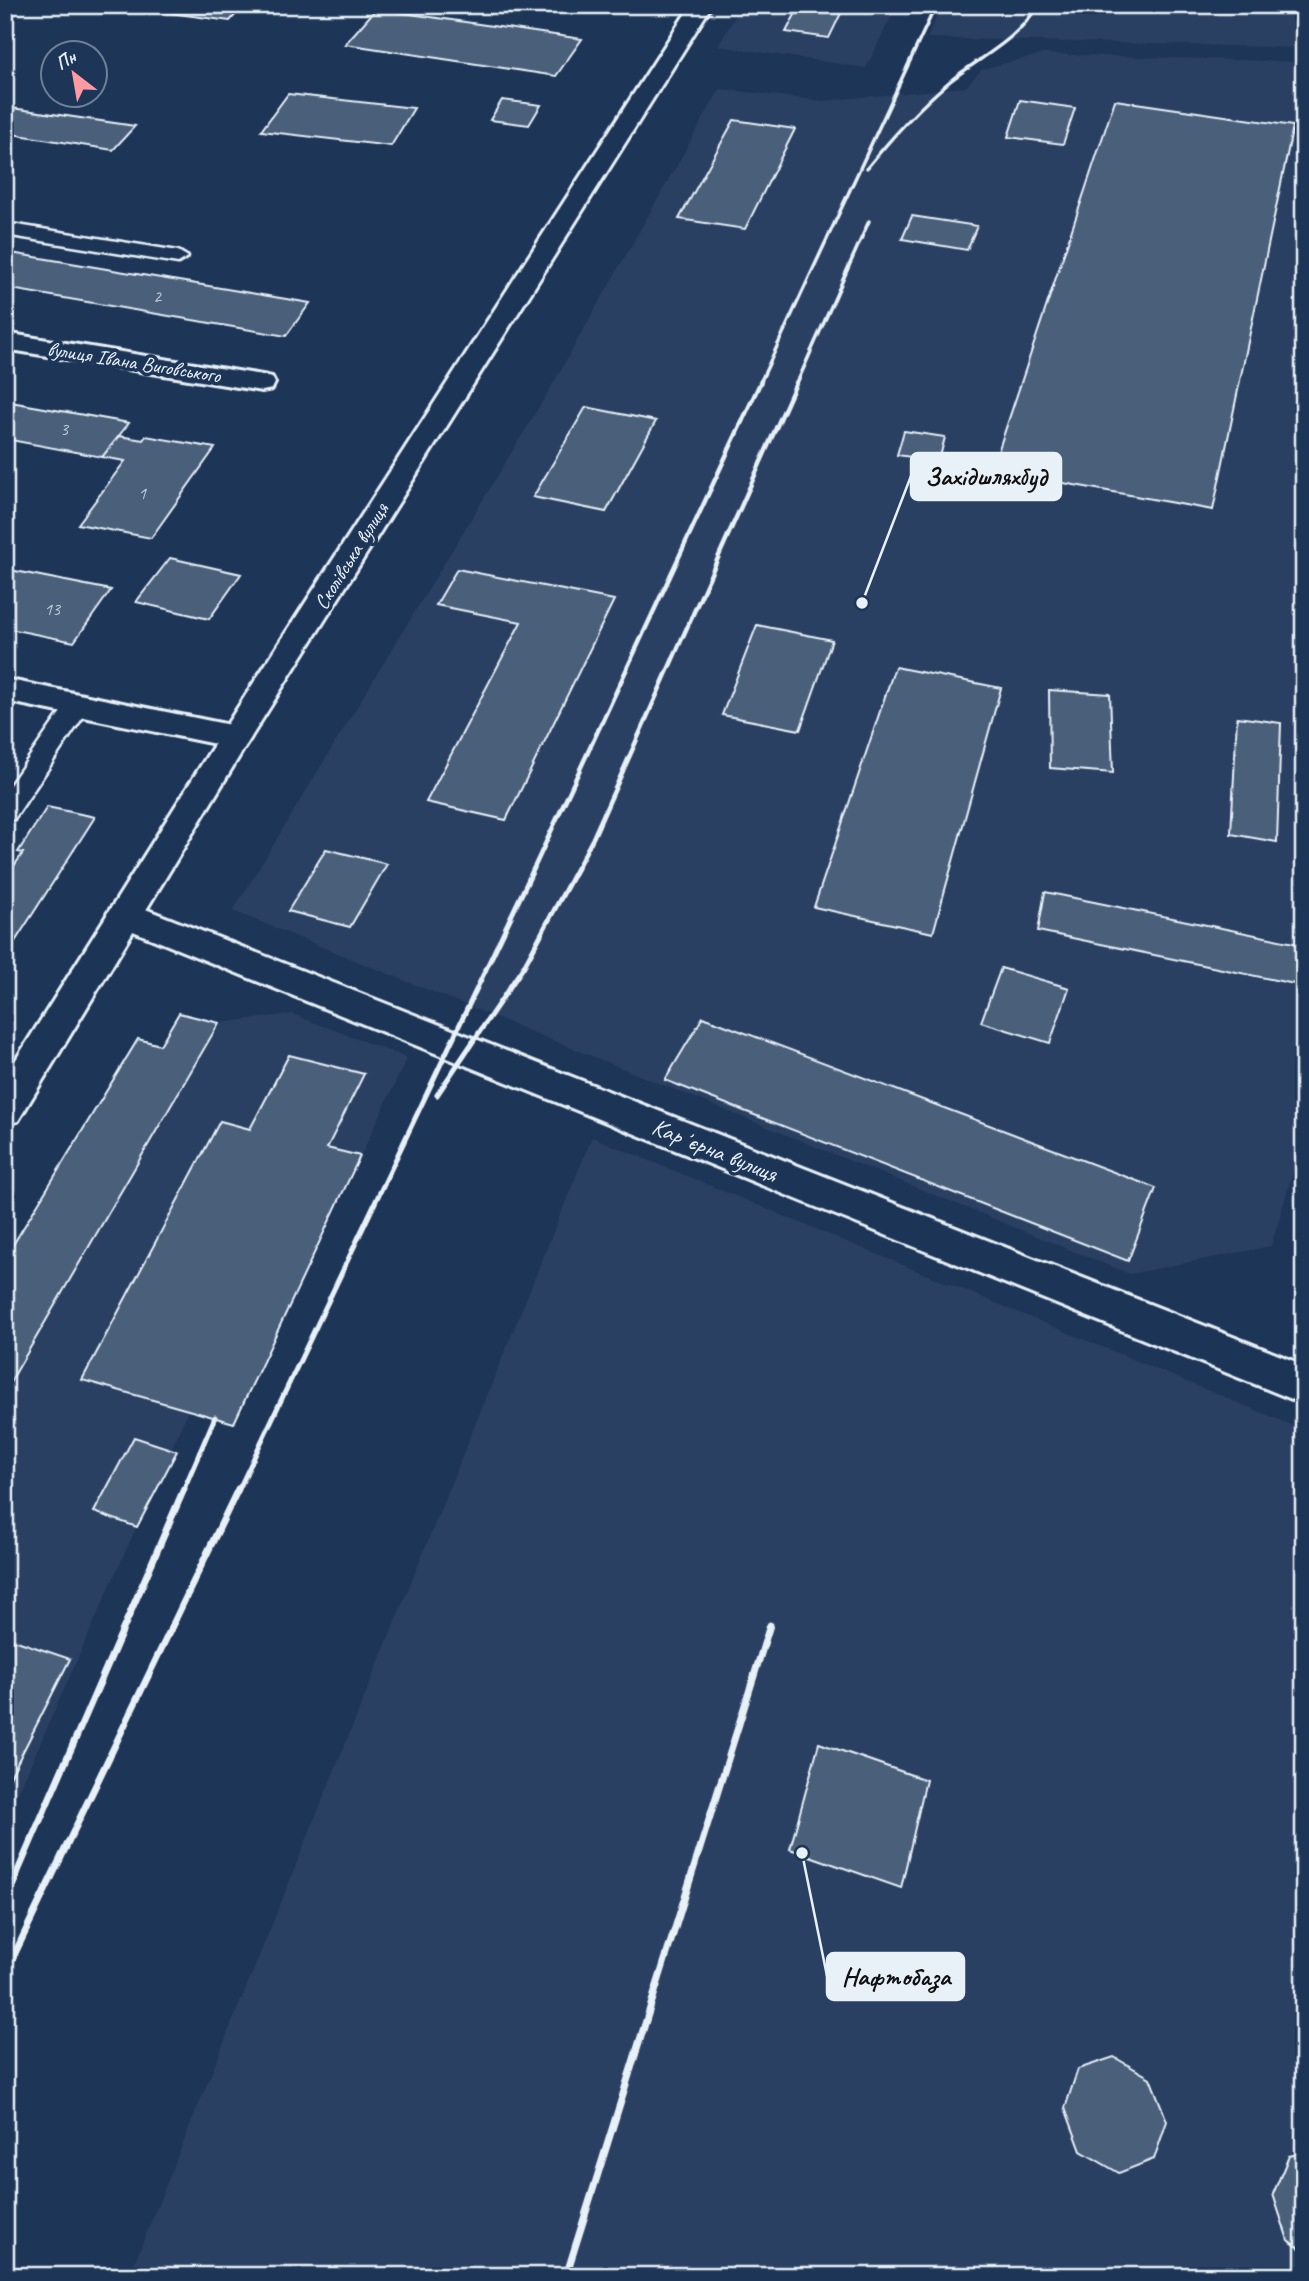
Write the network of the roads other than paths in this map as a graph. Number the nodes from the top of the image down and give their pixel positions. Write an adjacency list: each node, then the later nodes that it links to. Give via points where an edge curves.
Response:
1 (702, 5): 8 (street, Сколівська вулиця)
2 (5, 229): 3 (lane)
3 (178, 257)
4 (5, 341): 5 (street, вулиця Івана Виговського)
5 (262, 383)
6 (5, 690): 7 (street)
7 (79, 705): 8 (street); 9 (lane)
8 (235, 737): 10 (street, Сколівська вулиця)
9 (5, 812)
10 (125, 914): 11 (street, Сколівська вулиця); 12 (street, Карʼєрна вулиця)
11 (5, 1110)
12 (1304, 1385)

